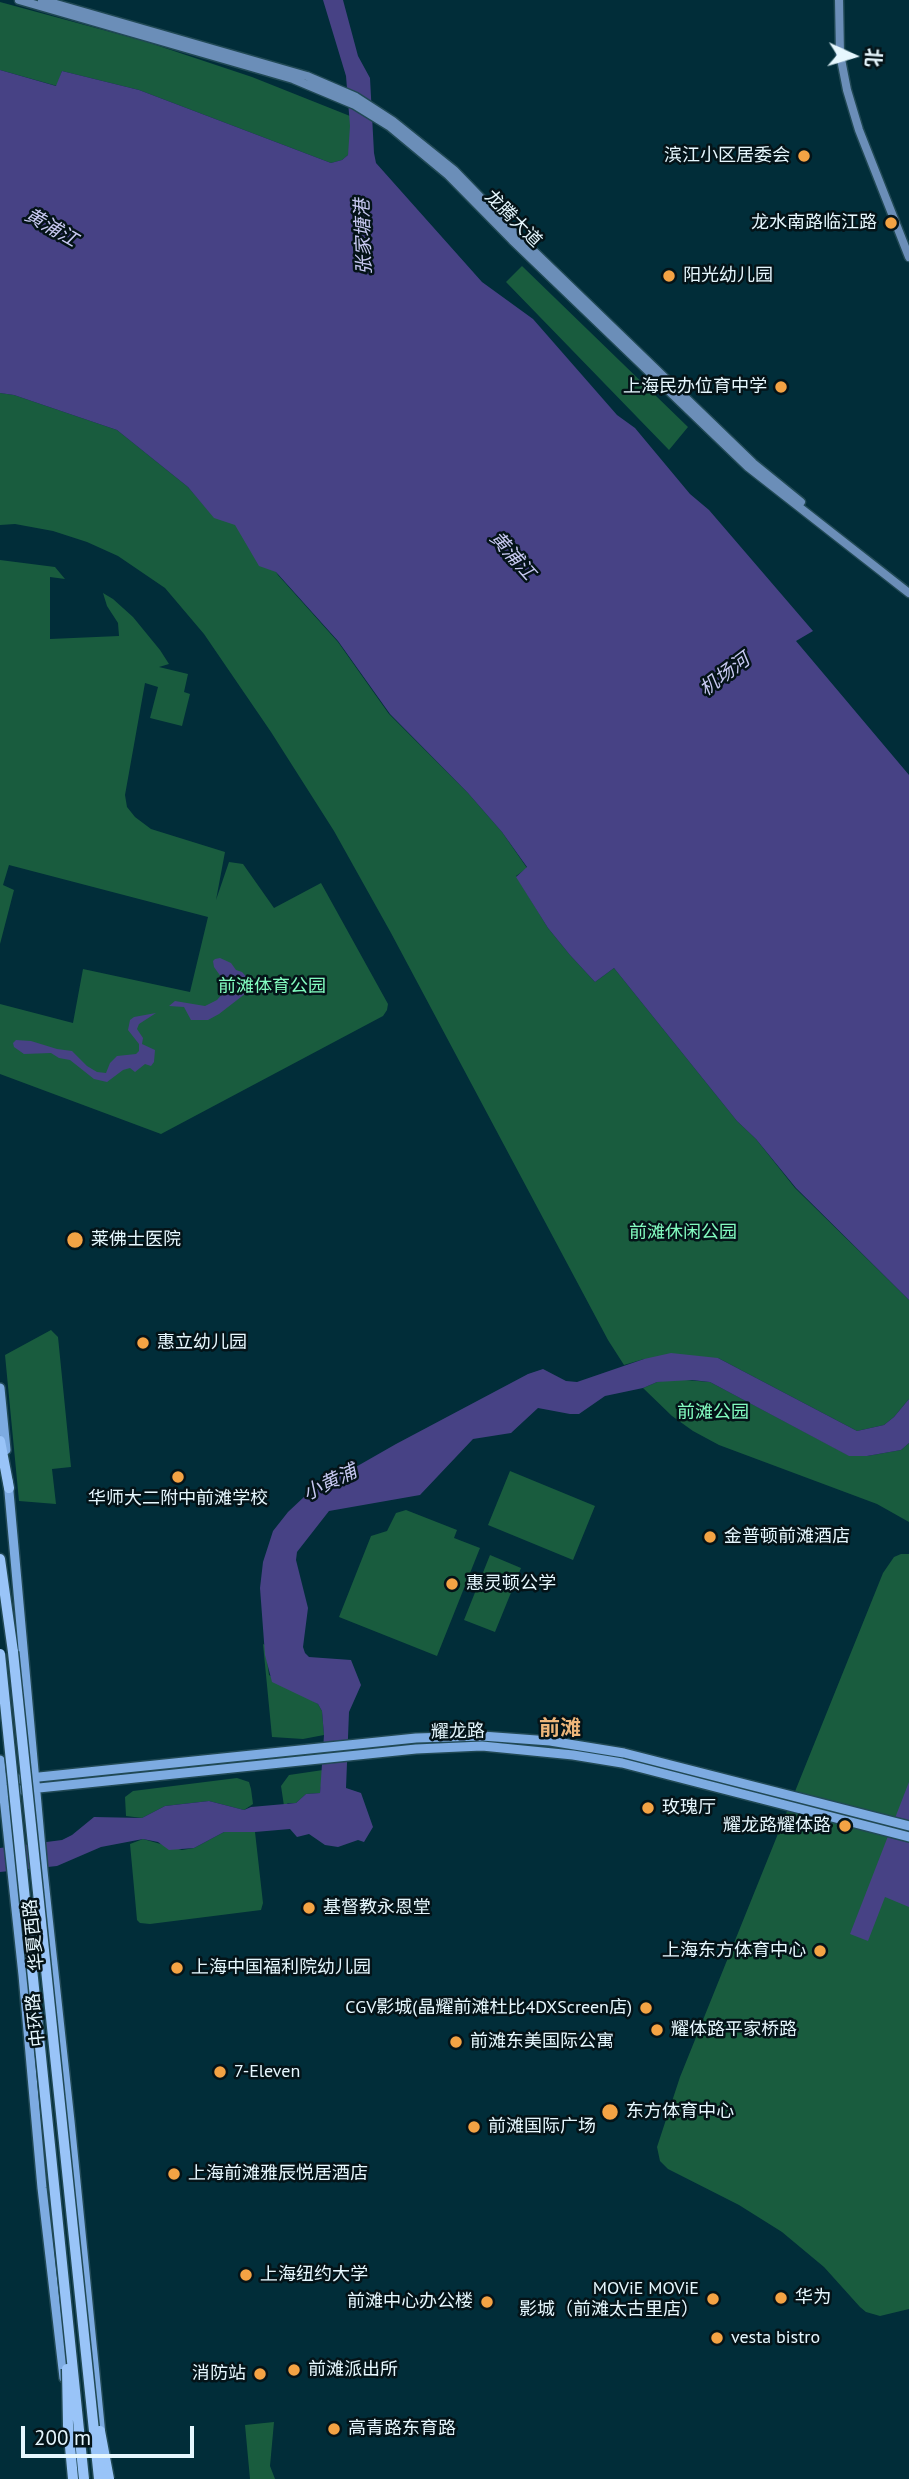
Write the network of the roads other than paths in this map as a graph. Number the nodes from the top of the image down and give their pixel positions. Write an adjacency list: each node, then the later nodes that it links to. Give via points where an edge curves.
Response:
1 (19, 0): 4 (main road, 龙腾大道)
2 (42, 0): 4 (main road, 龙腾大道)
3 (838, 0): 6 (main road, via 847,90)
4 (307, 80): 5 (main road, 龙腾大道, via 356,97)
5 (416, 142): 7 (main road, 龙腾大道, via 454,170 753,463); 8 (main road, 龙腾大道, via 748,467)
6 (909, 257)
7 (909, 587)
8 (909, 593)
9 (0, 1388): 11 (main road, 华夏西路)
10 (0, 1441): 11 (highway)
11 (9, 1488): 15 (main road, 华夏西路)
12 (0, 1559): 22 (highway, 中环路, bridge)
13 (0, 1652): 21 (highway, 中环路, bridge)
14 (0, 1760): 16 (main road, 华夏西路)
15 (36, 1777): 16 (main road, 耀龙路); 17 (main road, 华夏西路); 19 (main road, 耀龙路, via 351,1744 460,1736 516,1738 648,1758)
16 (1, 1781): 18 (main road, 华夏西路)
17 (36, 1788): 18 (main road, 耀龙路); 20 (main road, 耀龙路, via 464,1746 573,1755 646,1769); 26 (main road, 华夏西路)
18 (2, 1792): 23 (main road, 华夏西路)
19 (909, 1826)
20 (909, 1837)
21 (66, 2295): 23 (highway, bridge, via 68,2425); 24 (highway, 中环路, bridge)
22 (89, 2374): 25 (highway, 中环路, bridge); 26 (highway, bridge)
23 (74, 2479)
24 (84, 2479)
25 (99, 2479)
26 (107, 2479)

